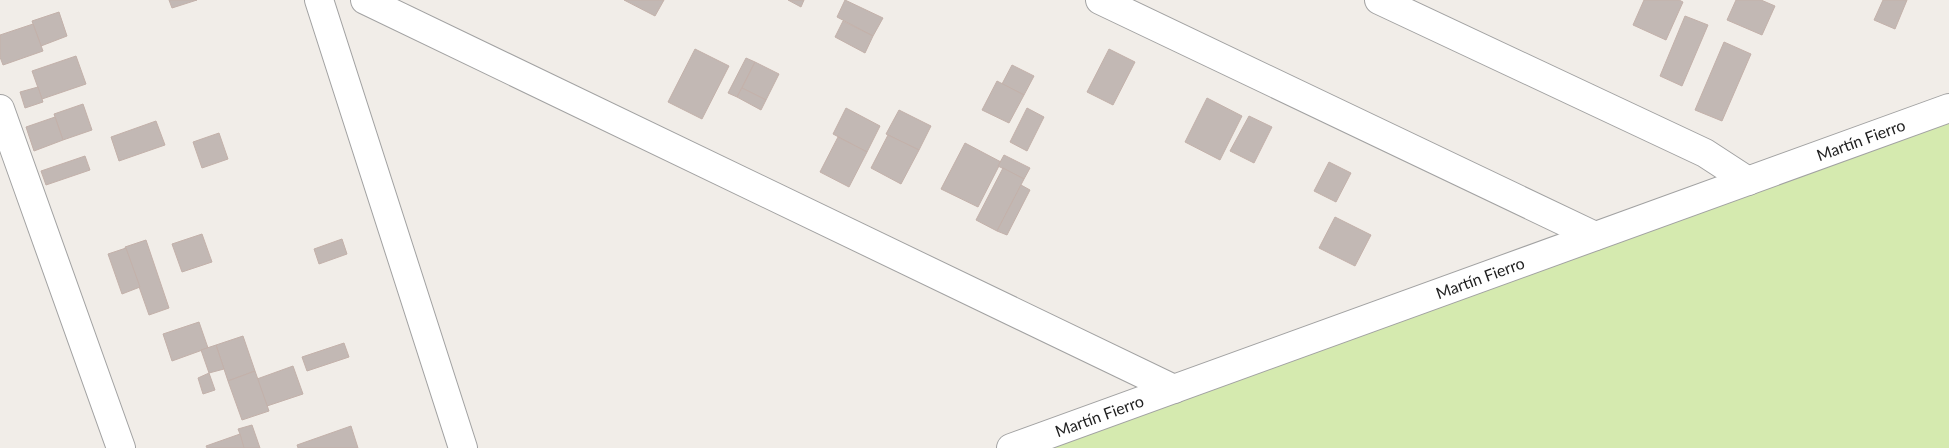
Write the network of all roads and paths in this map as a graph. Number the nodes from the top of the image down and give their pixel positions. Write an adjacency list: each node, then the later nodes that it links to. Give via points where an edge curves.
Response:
1 (319, 0): 11 (street)
2 (365, 0): 9 (street)
3 (1100, 0): 8 (street)
4 (1379, 0): 7 (street, via 1705,153)
5 (1949, 108): 7 (street, Martín Fierro)
6 (0, 109): 10 (street)
7 (1748, 181): 8 (street, Martín Fierro)
8 (1595, 236): 9 (street, Martín Fierro)
9 (1174, 389): 12 (street, Martín Fierro)
10 (121, 448)
11 (463, 448)
12 (1011, 448)

